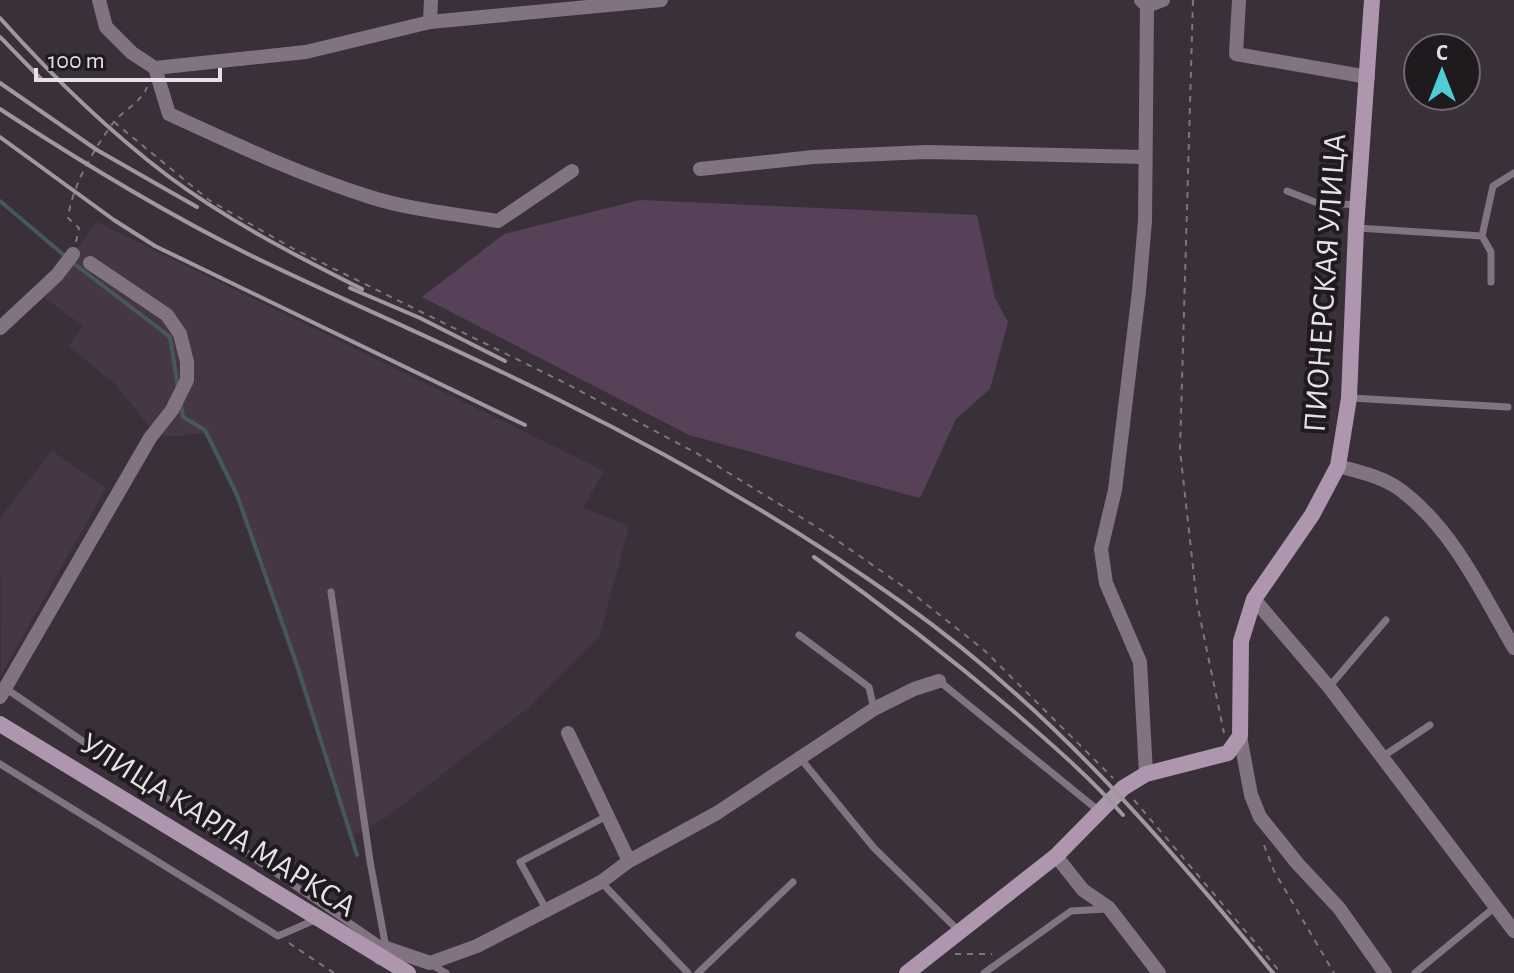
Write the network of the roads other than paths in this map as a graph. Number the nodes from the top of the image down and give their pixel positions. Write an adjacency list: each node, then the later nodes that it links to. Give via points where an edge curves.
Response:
1 (99, 0): 10 (street, via 106,27)
2 (431, 0): 9 (street)
3 (661, 0): 7 (street)
4 (1163, 0): 8 (street)
5 (1239, 0): 11 (street, via 1236,54)
6 (1372, 0): 11 (street, ПИОНЕРСКАЯ УЛИЦА)
7 (613, 3): 9 (street)
8 (1144, 3): 12 (street)
9 (430, 22): 10 (street, via 306,52)
10 (155, 68): 14 (street, via 169,114 370,197 498,221)
11 (1368, 77): 17 (street, ПИОНЕРСКАЯ УЛИЦА)
12 (1144, 157): 13 (street, via 926,152); 43 (street, via 1139,291 1115,490 1101,549 1106,583 1140,662)
13 (700, 169)
14 (572, 171)
15 (1514, 173): 19 (lane, via 1493,186)
16 (1287, 191): 17 (lane, via 1315,202)
17 (1358, 205): 18 (street, ПИОНЕРСКАЯ УЛИЦА)
18 (1356, 228): 19 (lane); 24 (street, ПИОНЕРСКАЯ УЛИЦА)
19 (1482, 236): 22 (lane, via 1491,252)
20 (73, 254): 23 (street)
21 (90, 263): 34 (street, via 167,315 180,334 187,380)
22 (1491, 282)
23 (0, 328)
24 (1349, 398): 25 (lane); 26 (street, ПИОНЕРСКАЯ УЛИЦА)
25 (1508, 407)
26 (1338, 466): 28 (street, ПИОНЕРСКАЯ УЛИЦА, via 1312,515); 31 (street, via 1401,490 1428,516 1454,545)
27 (331, 592): 56 (lane)
28 (1254, 599): 33 (street); 39 (street, ПИОНЕРСКАЯ УЛИЦА, via 1241,641)
29 (1386, 620): 33 (lane)
30 (799, 635): 35 (lane, via 869,687)
31 (1514, 648)
32 (939, 681): 35 (street); 44 (lane)
33 (1329, 687): 40 (street)
34 (2, 690): 56 (lane)
35 (874, 709): 41 (street)
36 (0, 724): 53 (street, УЛИЦА КАРЛА МАРКСА)
37 (1430, 725): 40 (lane)
38 (568, 733): 45 (street)
39 (1240, 736): 43 (street, via 1228,753); 65 (street, via 1260,817 1339,908)
40 (1382, 757): 50 (street)
41 (801, 759): 47 (street); 55 (lane, via 874,848)
42 (0, 764): 53 (lane, via 278,936)
43 (1146, 774): 44 (street)
44 (1100, 812): 46 (street)
45 (607, 816): 47 (street); 52 (lane, via 520,862)
46 (1056, 856): 51 (street, via 1083,890); 55 (street)
47 (629, 861): 48 (street)
48 (601, 882): 52 (street); 60 (lane)
49 (793, 882): 61 (lane)
50 (1495, 907): 54 (street); 66 (lane)
51 (1109, 908): 63 (lane, via 1071,911); 64 (street)
52 (546, 909): 57 (street, via 477,946)
53 (317, 919): 56 (street, УЛИЦА КАРЛА МАРКСА)
54 (1514, 931)
55 (960, 933): 62 (street)
56 (383, 953): 57 (street); 58 (street, УЛИЦА КАРЛА МАРКСА)
57 (430, 963): 59 (lane)
58 (408, 973)
59 (446, 973)
60 (688, 973)
61 (698, 973)
62 (907, 973)
63 (984, 973)
64 (1159, 973)
65 (1385, 973)
66 (1415, 973)

